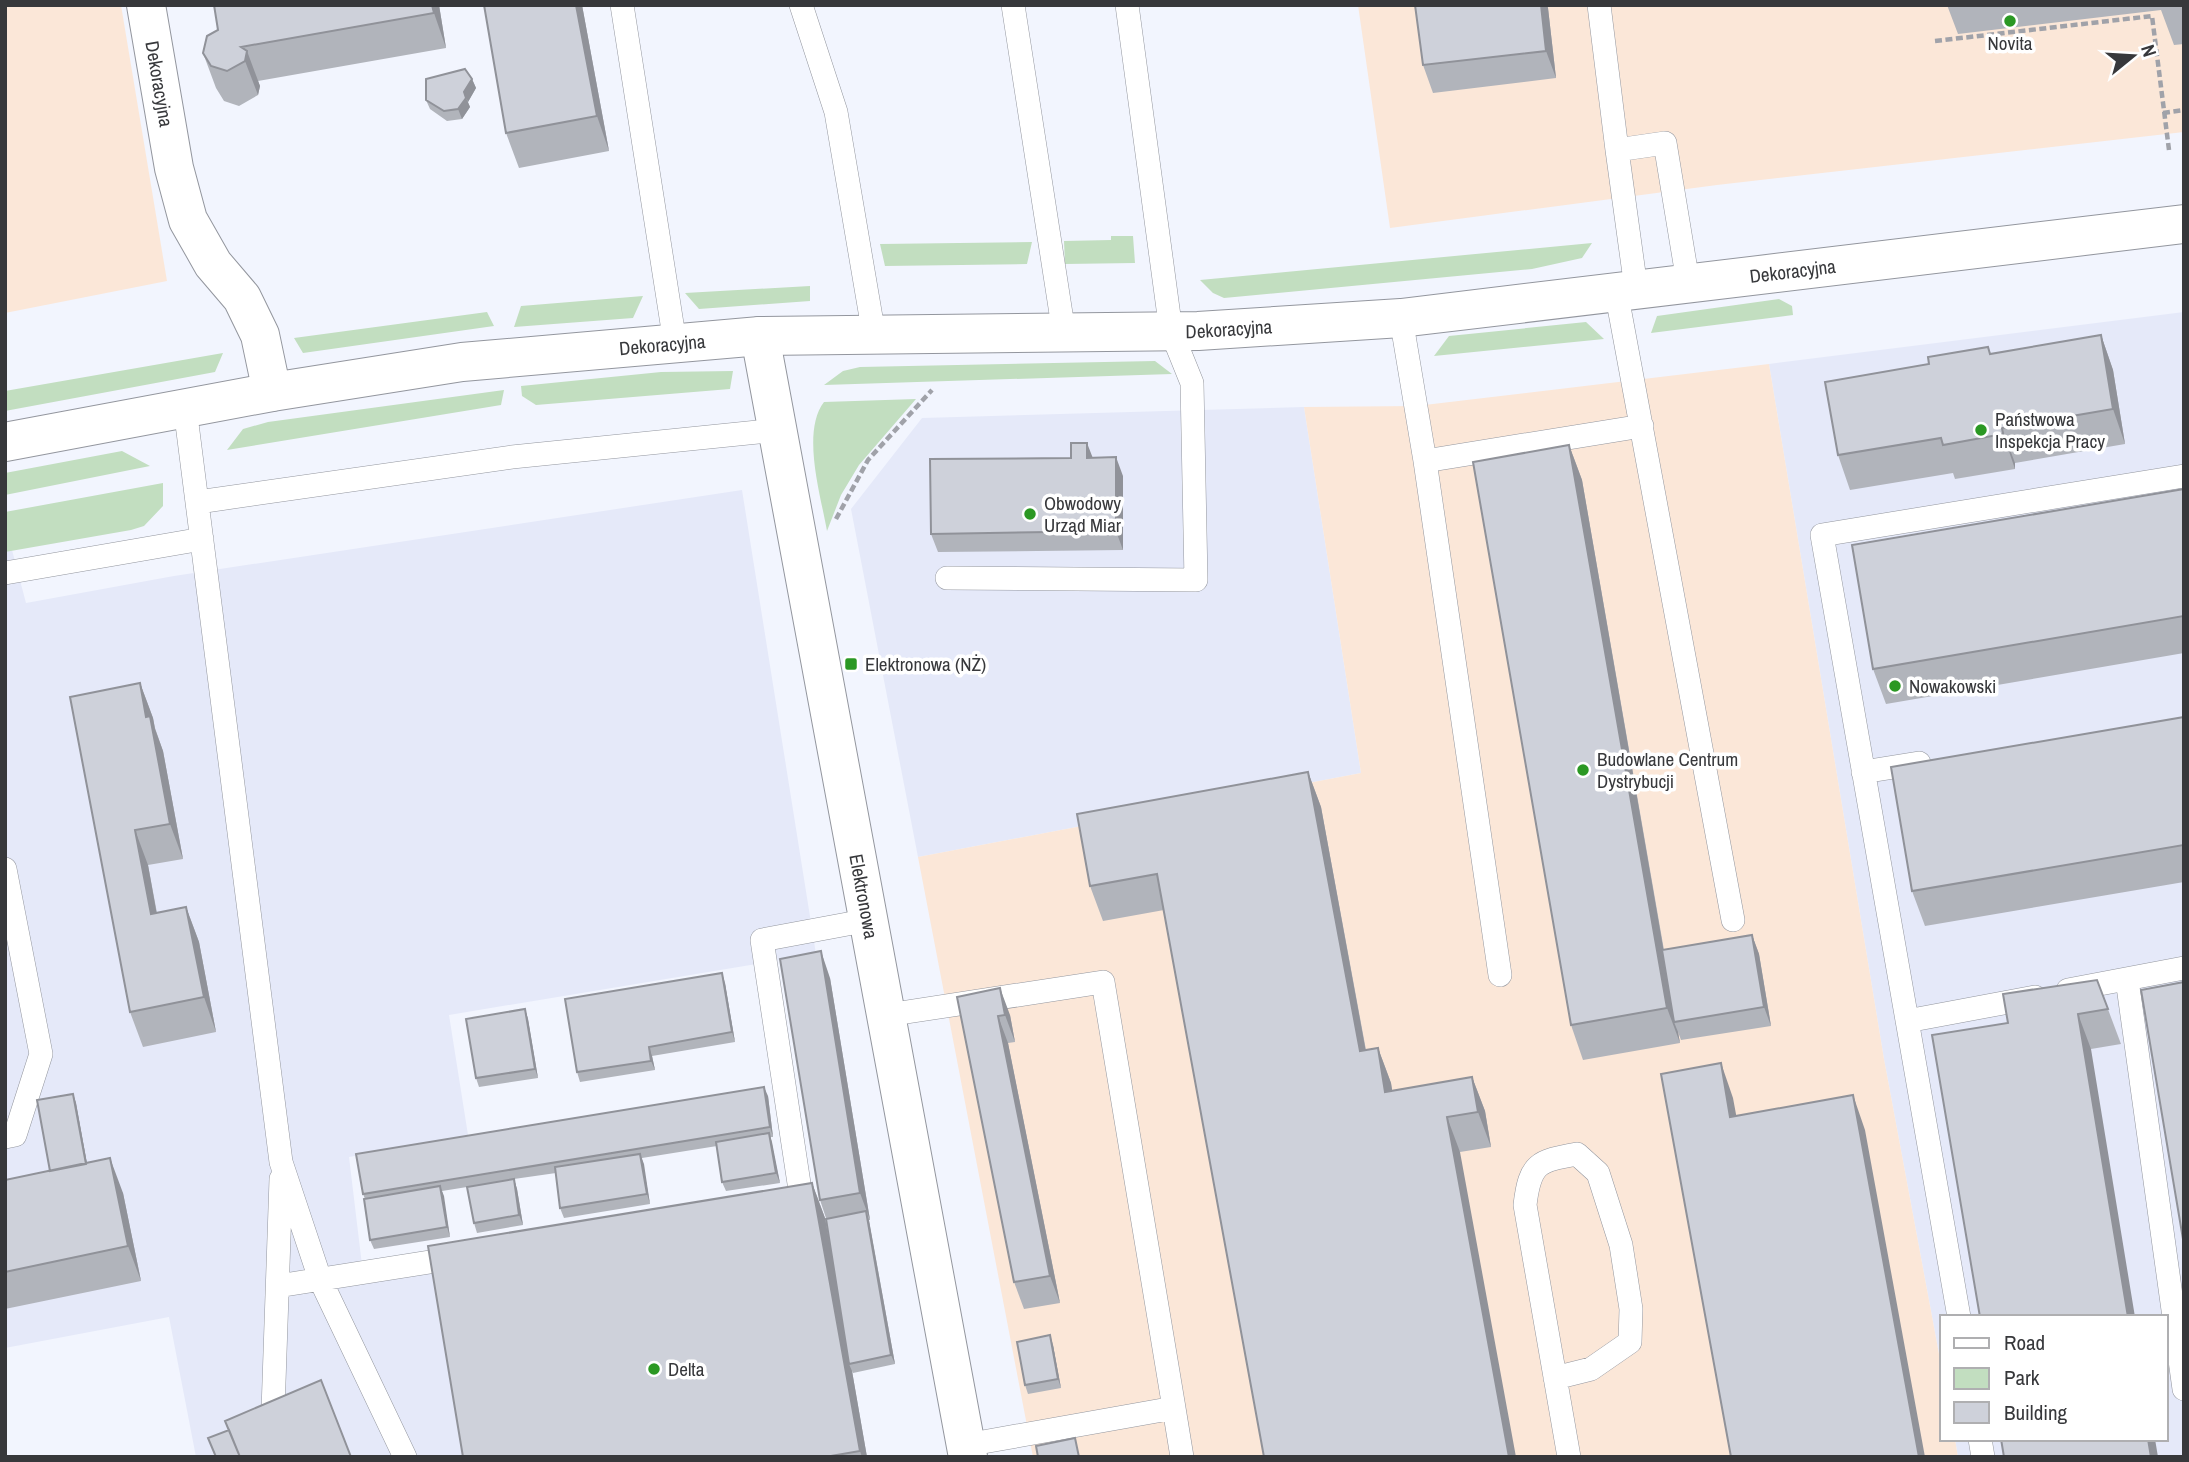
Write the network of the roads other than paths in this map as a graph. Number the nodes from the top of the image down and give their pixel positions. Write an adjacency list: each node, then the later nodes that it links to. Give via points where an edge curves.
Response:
1 (146, 5): 17 (street, Dekoracyjna, via 174,168 188,220 213,264 242,298 260,335)
2 (622, 5): 16 (lane)
3 (801, 5): 14 (lane, via 836,112)
4 (1013, 5): 13 (lane)
5 (1127, 5): 12 (lane)
6 (1599, 5): 7 (lane)
7 (1617, 150): 9 (lane, via 1665,143); 10 (lane)
8 (2184, 224): 9 (street, Dekoracyjna)
9 (1688, 282): 10 (street, Dekoracyjna)
10 (1626, 290): 11 (street, Dekoracyjna); 19 (lane)
11 (1401, 318): 12 (street, Dekoracyjna); 22 (lane)
12 (1171, 331): 13 (street, Dekoracyjna); 27 (lane, via 1194,396 1196,580)
13 (1064, 332): 14 (street, Dekoracyjna)
14 (874, 335): 15 (street, Dekoracyjna)
15 (760, 336): 16 (street, Dekoracyjna); 20 (street, Elektronowa)
16 (675, 343): 17 (street, Dekoracyjna, via 462,362)
17 (272, 392): 18 (street, Dekoracyjna)
18 (185, 408): 21 (street, Dekoracyjna); 24 (lane)
19 (1642, 426): 22 (lane); 32 (lane)
20 (778, 430): 24 (lane, via 512,457); 31 (street, Elektronowa)
21 (5, 442)
22 (1425, 461): 34 (lane)
23 (2184, 476): 29 (lane, via 1822,535)
24 (198, 502): 25 (lane)
25 (202, 539): 26 (lane); 39 (lane)
26 (5, 573)
27 (947, 578)
28 (1946, 758): 29 (lane)
29 (1863, 772): 37 (lane)
30 (5, 869): 38 (lane, via 41,1054 15,1135)
31 (869, 920): 36 (street, Elektronowa); 40 (lane, via 762,940 802,1203)
32 (1733, 920)
33 (2184, 968): 35 (lane)
34 (1500, 975)
35 (2127, 979): 37 (lane); 46 (lane)
36 (887, 1014): 47 (lane, via 1103,982); 49 (street, Elektronowa)
37 (1907, 1021): 44 (lane)
38 (5, 1137)
39 (281, 1162): 42 (lane); 43 (lane)
40 (761, 1209)
41 (485, 1253): 42 (lane)
42 (320, 1279): 43 (lane); 50 (lane)
43 (278, 1286): 48 (lane)
44 (1959, 1315)
45 (1555, 1378): 45 (lane, via 1524,1205 1528,1178 1542,1161 1577,1154 1598,1173 1621,1245 1631,1309 1630,1342 1591,1369); 52 (lane)
46 (2184, 1389)
47 (1174, 1408): 49 (lane); 51 (lane)
48 (274, 1411)
49 (967, 1451)
50 (405, 1457)
51 (1182, 1457)
52 (1569, 1457)

